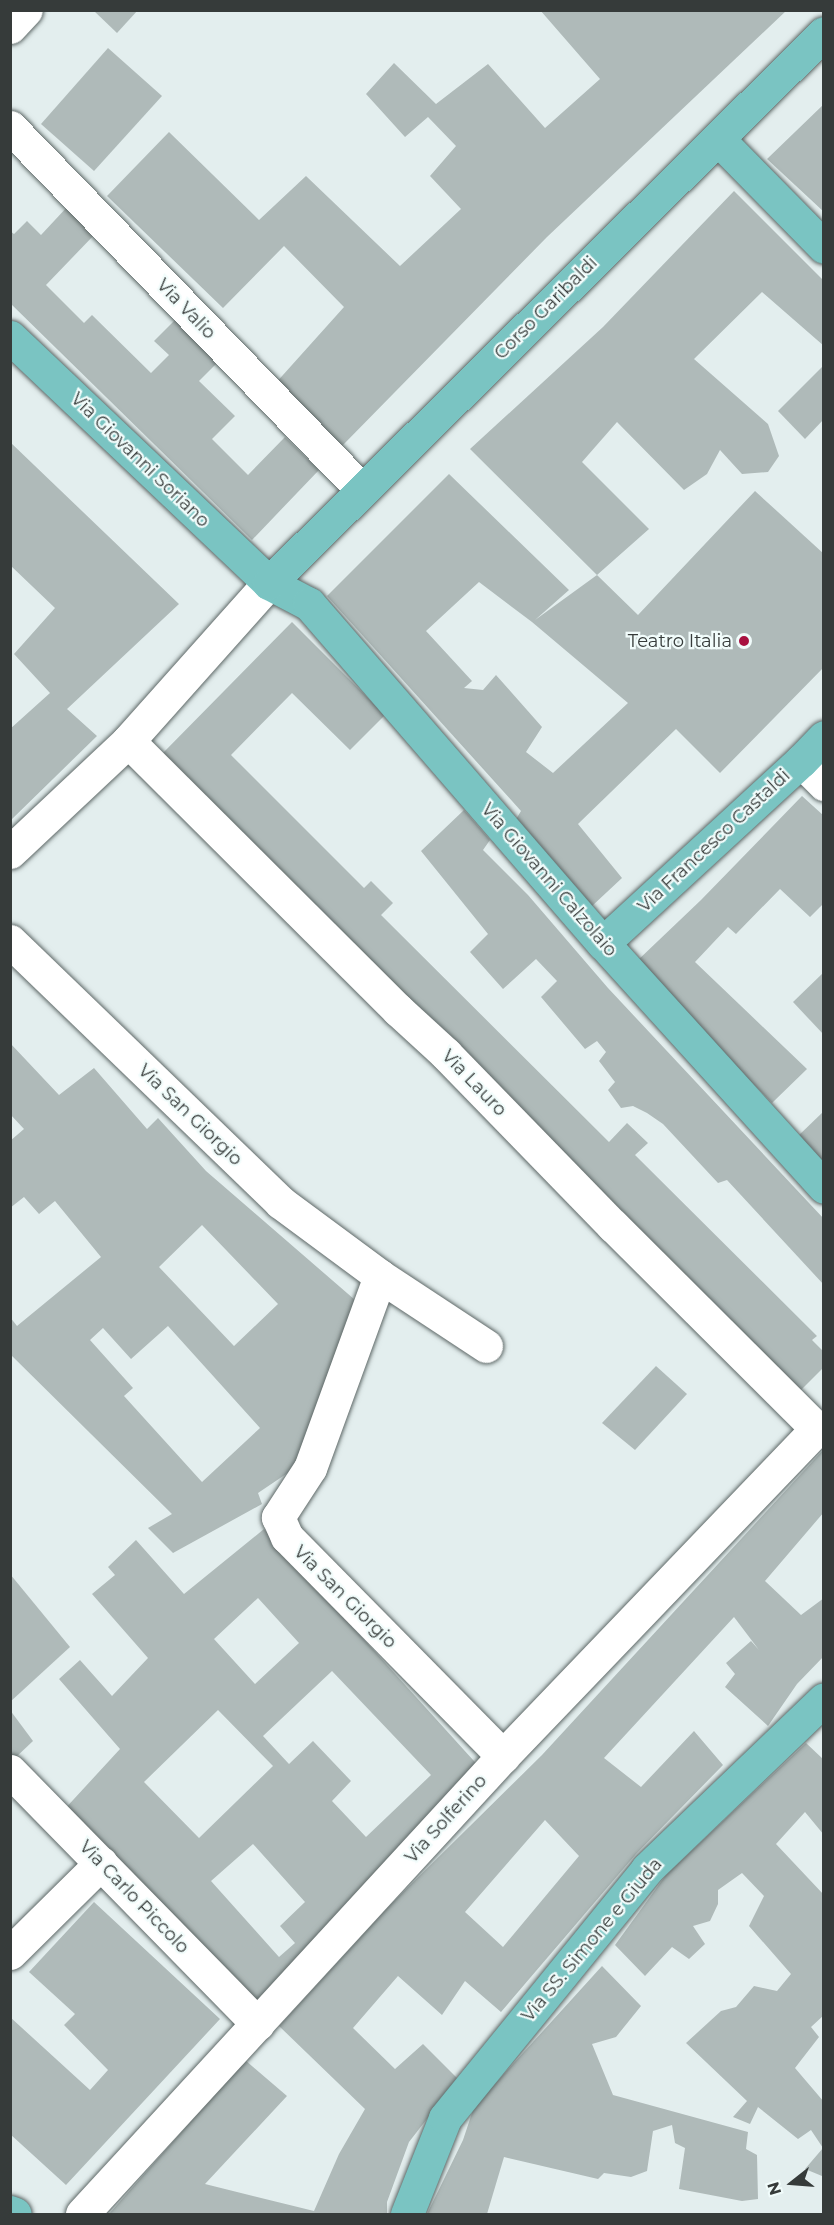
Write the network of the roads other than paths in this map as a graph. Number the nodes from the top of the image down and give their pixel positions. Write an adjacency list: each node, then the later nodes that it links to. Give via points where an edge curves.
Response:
1 (26, 10): 2 (street)
2 (10, 27)
3 (824, 33): 5 (main road, Corso Garibaldi)
4 (10, 127): 8 (street, Via Valio)
5 (718, 139): 6 (main road); 8 (main road, Corso Garibaldi)
6 (824, 247)
7 (10, 337): 9 (main road, Via Giovanni Soriano)
8 (362, 490): 9 (main road, Corso Garibaldi)
9 (269, 583): 11 (street); 15 (main road, Via Giovanni Calzolaio, via 309,604)
10 (824, 737): 12 (main road, Via Francesco Castaldi)
11 (128, 741): 13 (street); 19 (street, Via Lauro, via 447,1054 604,1218)
12 (812, 773): 15 (main road, Via Francesco Castaldi)
13 (10, 852)
14 (10, 941): 17 (street, Via San Giorgio, via 280,1202)
15 (603, 943): 16 (main road, Via Giovanni Calzolaio)
16 (824, 1187)
17 (380, 1276): 18 (street, Via San Giorgio); 21 (street, Via San Giorgio, via 310,1468 278,1517 287,1538)
18 (486, 1346)
19 (817, 1429): 21 (street, Via Solferino)
20 (821, 1707): 29 (main road, Via SS. Simone e Giuda, via 647,1869 445,2118)
21 (503, 1756): 25 (street, Via Solferino)
22 (10, 1770): 23 (street, Via Carlo Piccolo)
23 (101, 1863): 24 (street); 25 (street, Via Carlo Piccolo)
24 (10, 1953)
25 (258, 2024): 28 (street, Via Solferino)
26 (10, 2212): 27 (main road)
27 (15, 2214)
28 (82, 2214)
29 (407, 2214)

